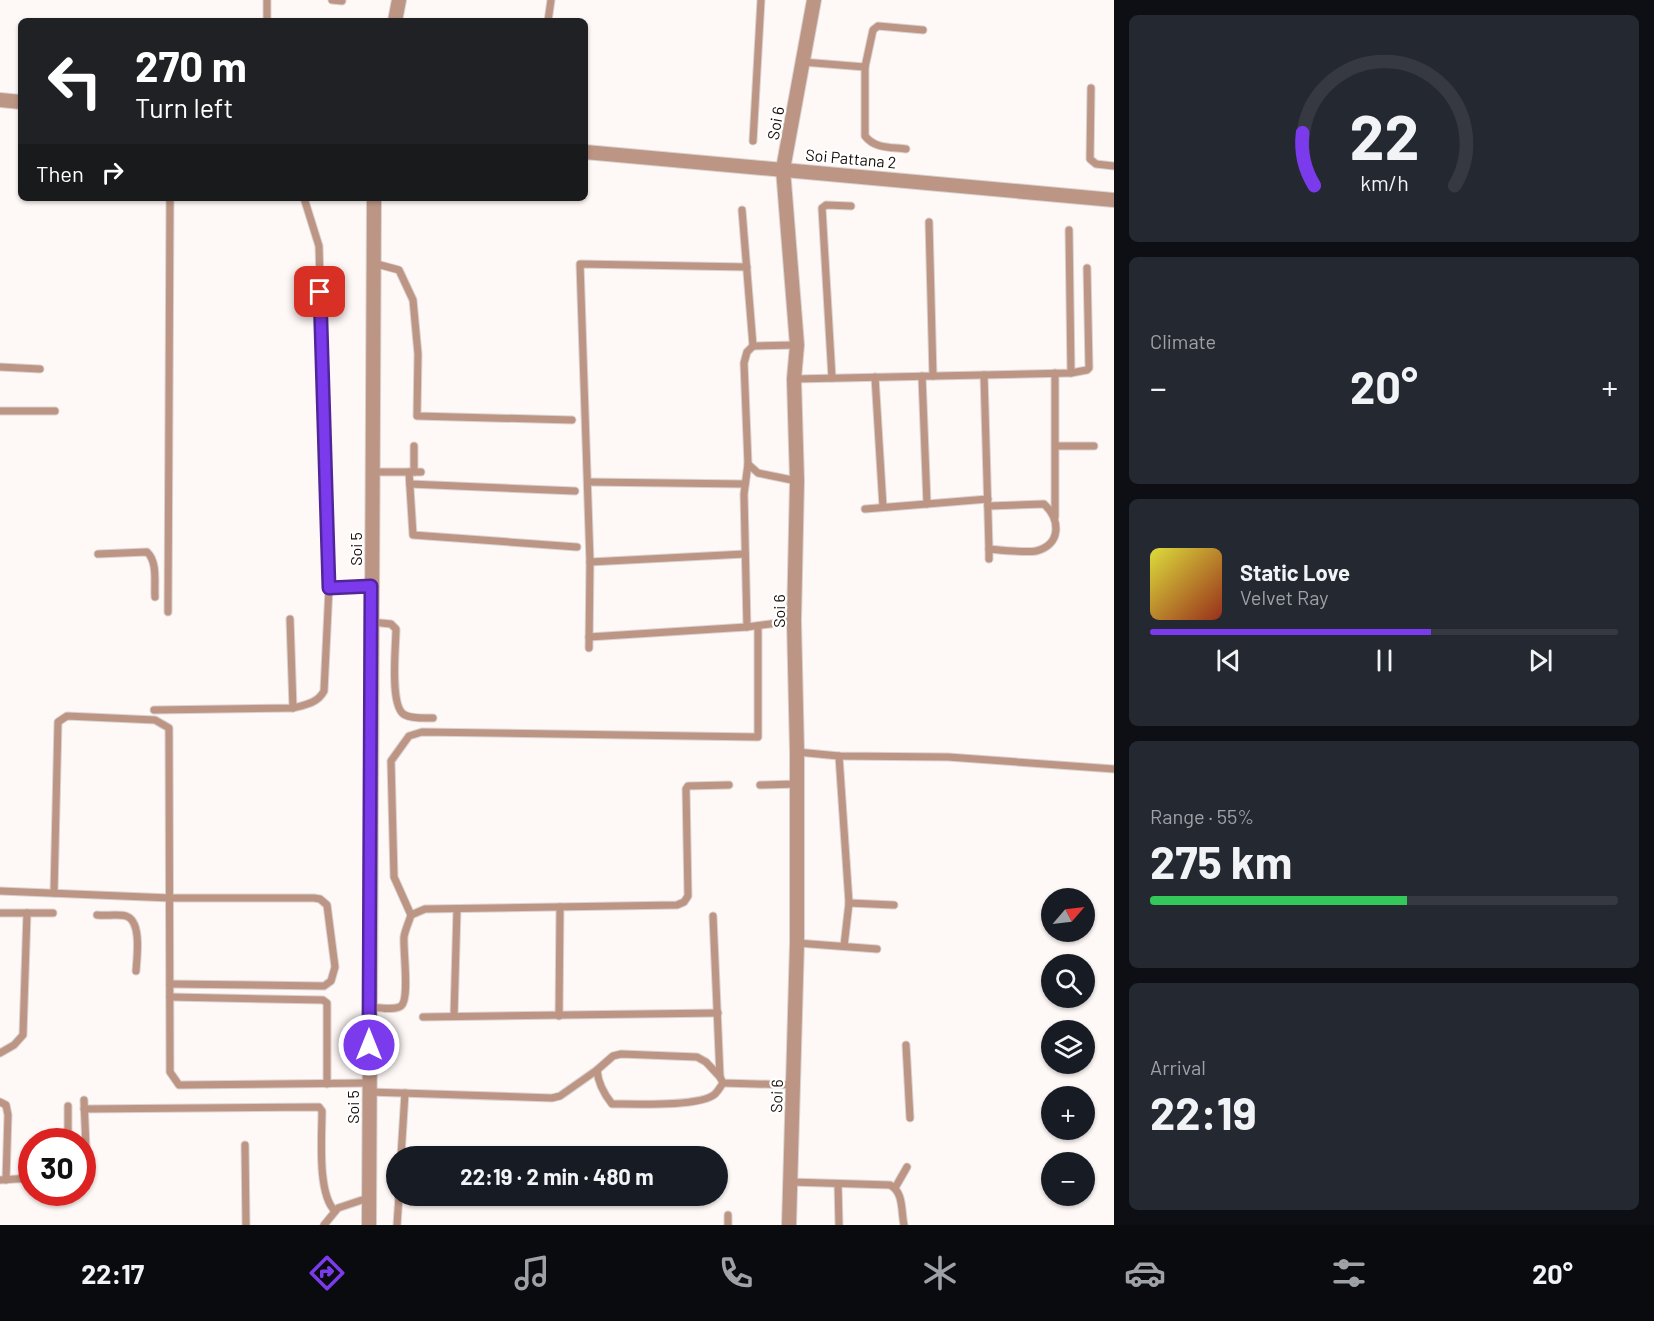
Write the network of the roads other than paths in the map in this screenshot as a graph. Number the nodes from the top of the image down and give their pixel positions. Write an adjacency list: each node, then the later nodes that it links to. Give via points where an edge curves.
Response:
1 (267, 0): 8 (lane)
2 (332, 0): 7 (lane)
3 (399, 0): 9 (street)
4 (551, 0): 10 (lane)
5 (761, 0): 17 (lane)
6 (814, 0): 12 (street, Soi 6)
7 (342, 1)
8 (267, 18)
9 (396, 18)
10 (548, 18)
11 (923, 30): 13 (lane, via 878,26 873,30)
12 (802, 62): 13 (lane); 21 (street, Soi 6)
13 (865, 67): 18 (lane, via 865,136 877,146)
14 (1091, 88): 20 (lane, via 1090,159 1096,164)
15 (0, 100): 16 (street)
16 (18, 102)
17 (753, 141)
18 (906, 149)
19 (588, 152): 21 (street, Soi Pattana 2)
20 (1114, 166)
21 (783, 170): 22 (street, Soi Pattana 2); 33 (street, Soi 6)
22 (1114, 200)
23 (170, 201): 73 (lane)
24 (304, 201): 71 (lane, via 319,246)
25 (374, 201): 30 (street, Soi 5)
26 (851, 206): 43 (lane, via 822,208)
27 (742, 210): 31 (lane)
28 (929, 222): 41 (lane)
29 (1069, 230): 38 (lane)
30 (373, 263): 47 (lane, via 399,270 413,300 418,354 417,416); 52 (street, Soi 5)
31 (747, 267): 34 (lane); 55 (lane, via 580,264)
32 (1087, 268): 38 (lane, via 1089,368)
33 (796, 345): 34 (lane); 44 (street, Soi 6)
34 (753, 346): 51 (lane, via 744,363)
35 (0, 367): 36 (lane)
36 (40, 369)
37 (1055, 373): 38 (lane); 39 (lane); 49 (lane)
38 (1071, 373)
39 (984, 375): 41 (lane); 59 (lane)
40 (922, 376): 41 (lane); 42 (lane); 60 (lane)
41 (933, 376)
42 (875, 377): 43 (lane); 61 (lane)
43 (832, 378): 44 (lane)
44 (794, 379): 54 (street, Soi 6)
45 (0, 411): 46 (lane)
46 (55, 411)
47 (572, 420)
48 (414, 446): 53 (lane)
49 (1056, 446): 50 (lane); 63 (lane)
50 (1094, 446)
51 (748, 464): 54 (lane, via 758,473); 57 (lane)
52 (372, 472): 53 (lane); 70 (street, Soi 5)
53 (414, 472): 56 (lane)
54 (797, 481): 75 (street, Soi 6)
55 (588, 482): 57 (lane); 69 (lane)
56 (410, 484): 58 (lane); 64 (lane, via 413,535)
57 (745, 484): 67 (lane)
58 (574, 491)
59 (988, 502): 60 (lane); 63 (lane, via 1044,504); 65 (lane)
60 (927, 504): 61 (lane)
61 (883, 507): 62 (lane)
62 (865, 508)
63 (1055, 520): 65 (lane, via 1057,531 1052,542 1036,551)
64 (576, 547)
65 (989, 549): 68 (lane)
66 (98, 554): 72 (lane, via 147,552 154,561)
67 (745, 555): 69 (lane); 78 (lane)
68 (989, 559)
69 (590, 562): 79 (lane)
70 (371, 586): 71 (lane); 76 (street, Soi 5)
71 (329, 588): 81 (lane, via 324,692 309,704)
72 (155, 597)
73 (168, 612)
74 (290, 619): 81 (lane)
75 (794, 621): 77 (lane); 84 (street, Soi 6)
76 (371, 622): 83 (lane, via 391,624 396,629 395,699 399,711 405,716); 109 (street, Soi 5)
77 (758, 626): 78 (lane); 101 (lane, via 759,737 422,732 409,736 392,761 394,877)
78 (747, 627): 79 (lane)
79 (589, 637): 80 (lane)
80 (589, 648)
81 (293, 708): 82 (lane)
82 (154, 710)
83 (433, 718)
84 (797, 752): 85 (lane); 87 (street, Soi 6)
85 (839, 756): 86 (lane, via 948,757); 93 (lane)
86 (1114, 769)
87 (797, 784): 89 (lane); 103 (street, Soi 6)
88 (729, 785): 95 (lane, via 686,789 688,896 684,902)
89 (760, 785)
90 (0, 891): 91 (lane)
91 (54, 893): 92 (lane); 92 (lane, via 58,722 67,716 155,720 169,728)
92 (170, 898): 107 (lane); 107 (lane, via 320,899 327,905 335,967 331,981 324,986)
93 (849, 903): 94 (lane); 104 (lane)
94 (894, 905)
95 (560, 907): 96 (lane); 112 (lane)
96 (457, 909): 101 (lane, via 425,909); 111 (lane)
97 (0, 913): 98 (lane)
98 (27, 913): 99 (lane); 115 (lane, via 23,1035)
99 (53, 913)
100 (97, 915): 106 (lane, via 128,916 134,922)
101 (411, 915): 109 (lane, via 404,935 407,996 397,1008)
102 (713, 916): 110 (lane)
103 (797, 943): 104 (lane); 119 (street, Soi 6)
104 (844, 946): 105 (lane)
105 (877, 949)
106 (136, 971)
107 (170, 984): 108 (lane)
108 (170, 997): 118 (lane, via 170,1072 179,1085); 118 (lane, via 323,1000 327,1003)
109 (369, 1007): 120 (street, Soi 5)
110 (718, 1013): 112 (lane); 117 (lane)
111 (454, 1016): 112 (lane); 113 (lane)
112 (559, 1016)
113 (423, 1017)
114 (906, 1045): 126 (lane)
115 (0, 1053)
116 (597, 1070): 117 (lane, via 621,1054 697,1057); 117 (lane, via 604,1094 612,1104 704,1100 714,1095); 121 (lane, via 552,1098)
117 (722, 1080): 119 (lane)
118 (327, 1084): 120 (lane)
119 (793, 1085): 134 (street, Soi 6)
120 (369, 1088): 121 (lane); 137 (street, Soi 5)
121 (405, 1093): 130 (lane)
122 (84, 1100): 125 (lane)
123 (0, 1101): 133 (lane, via 6,1105 8,1115)
124 (68, 1106): 127 (lane)
125 (84, 1109): 128 (lane); 139 (lane, via 319,1107 327,1200)
126 (910, 1118)
127 (68, 1128)
128 (85, 1128)
129 (244, 1145): 141 (lane)
130 (402, 1146)
131 (907, 1167): 136 (lane)
132 (18, 1179): 133 (lane)
133 (3, 1180)
134 (790, 1182): 135 (lane); 146 (street, Soi 6)
135 (838, 1184): 136 (lane); 147 (lane)
136 (895, 1188): 148 (lane)
137 (365, 1199): 139 (lane); 143 (street, Soi 5)
138 (398, 1206): 144 (lane)
139 (338, 1209): 142 (lane)
140 (728, 1215): 145 (lane)
141 (246, 1225)
142 (324, 1225)
143 (369, 1225)
144 (397, 1225)
145 (728, 1225)
146 (789, 1225)
147 (839, 1225)
148 (904, 1225)

